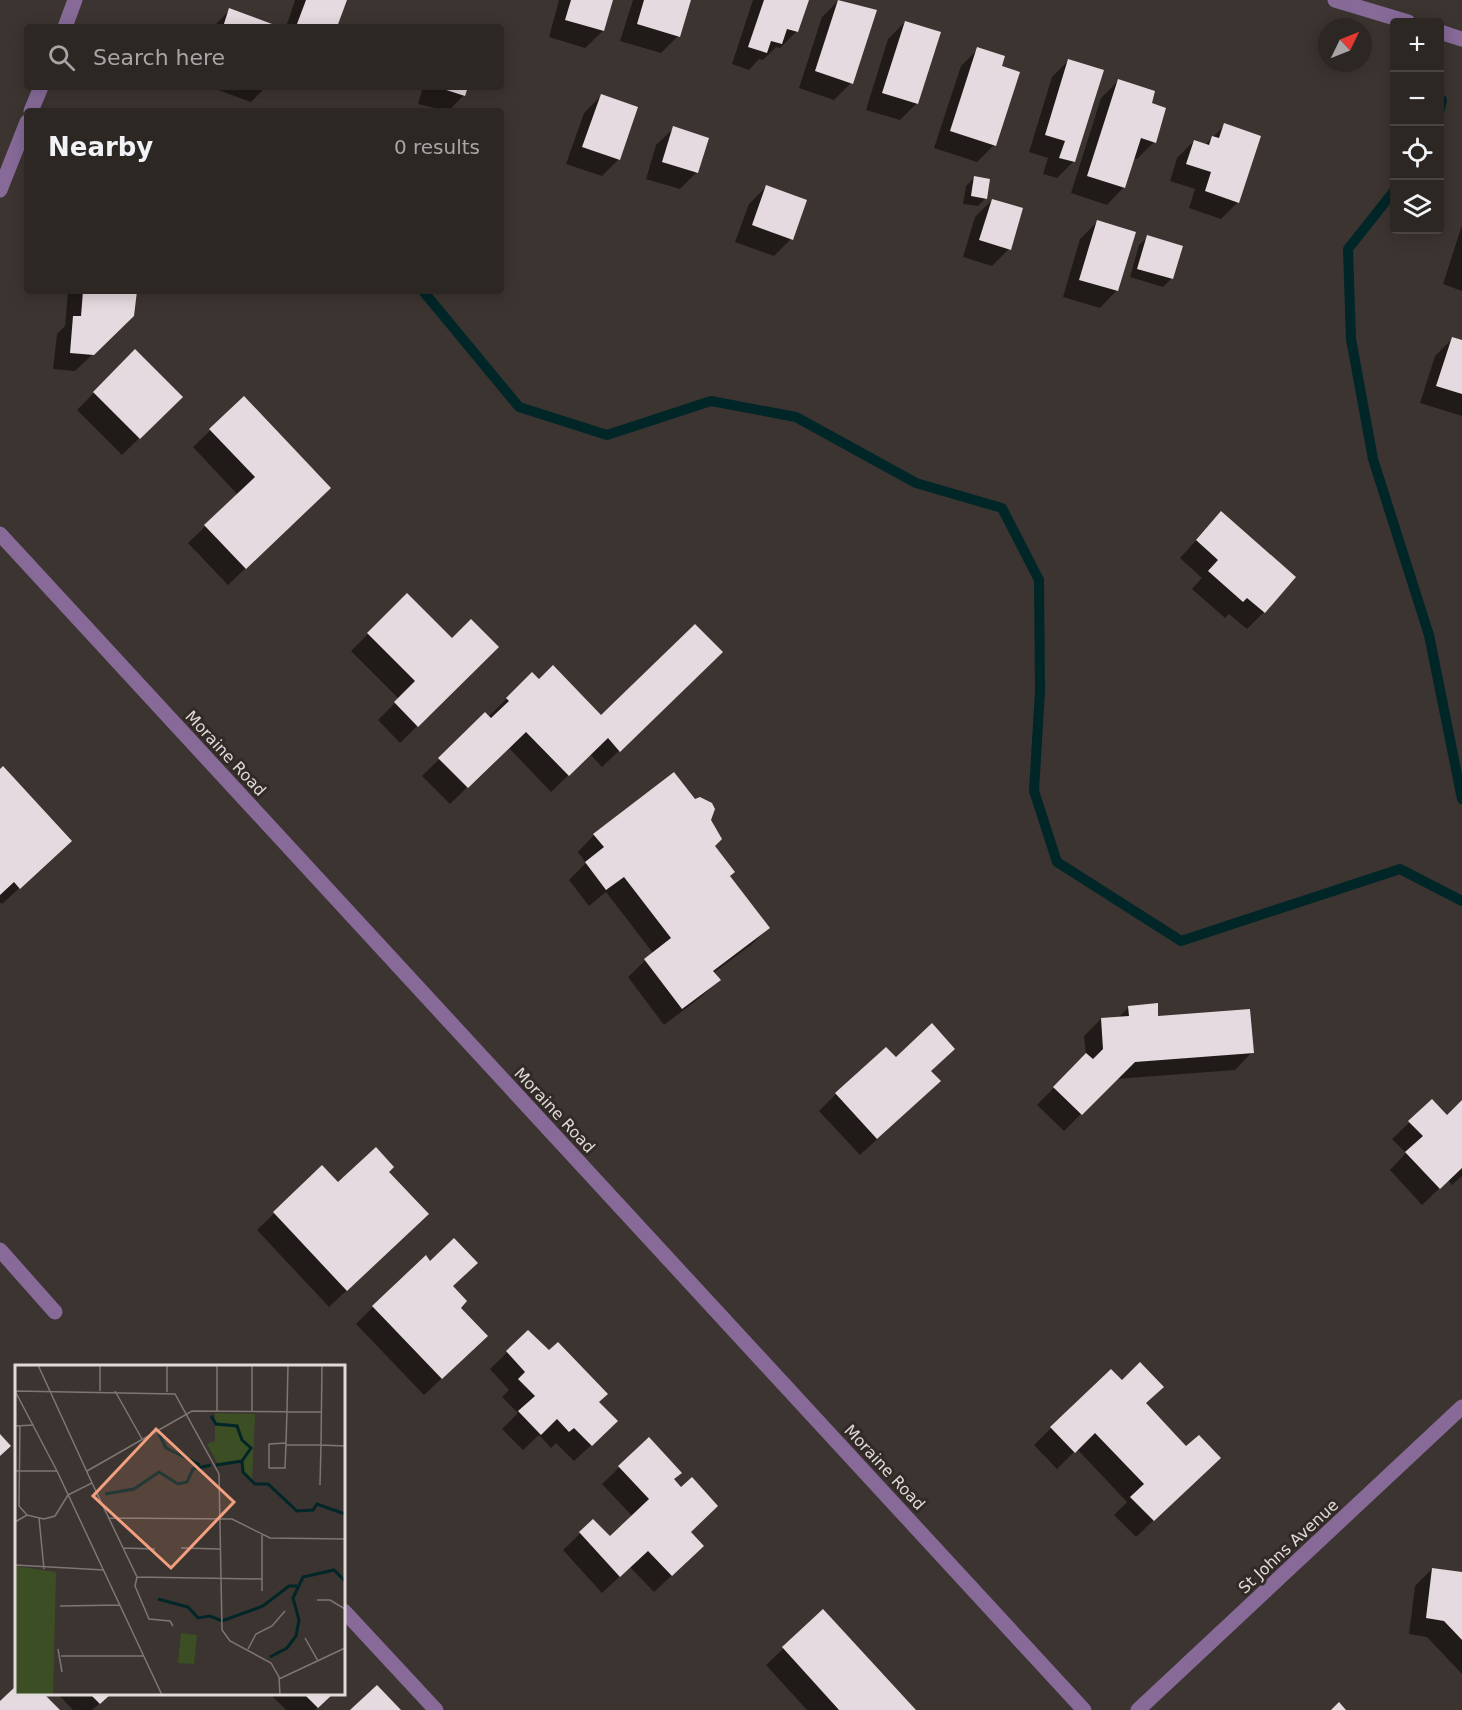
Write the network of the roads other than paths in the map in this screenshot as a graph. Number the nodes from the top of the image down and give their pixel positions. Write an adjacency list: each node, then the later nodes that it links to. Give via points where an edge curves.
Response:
1 (75, 0): 4 (street)
2 (1335, 0): 3 (street)
3 (1395, 18)
4 (65, 24)
5 (1444, 33): 6 (street)
6 (1462, 39)
7 (40, 90): 8 (street)
8 (32, 108)
9 (24, 130): 10 (street)
10 (0, 190)
11 (0, 534): 17 (street, Moraine Road)
12 (0, 1250): 13 (street)
13 (55, 1312)
14 (1462, 1407): 18 (street, St Johns Avenue)
15 (345, 1612): 16 (street)
16 (436, 1710)
17 (1084, 1710)
18 (1138, 1710)

